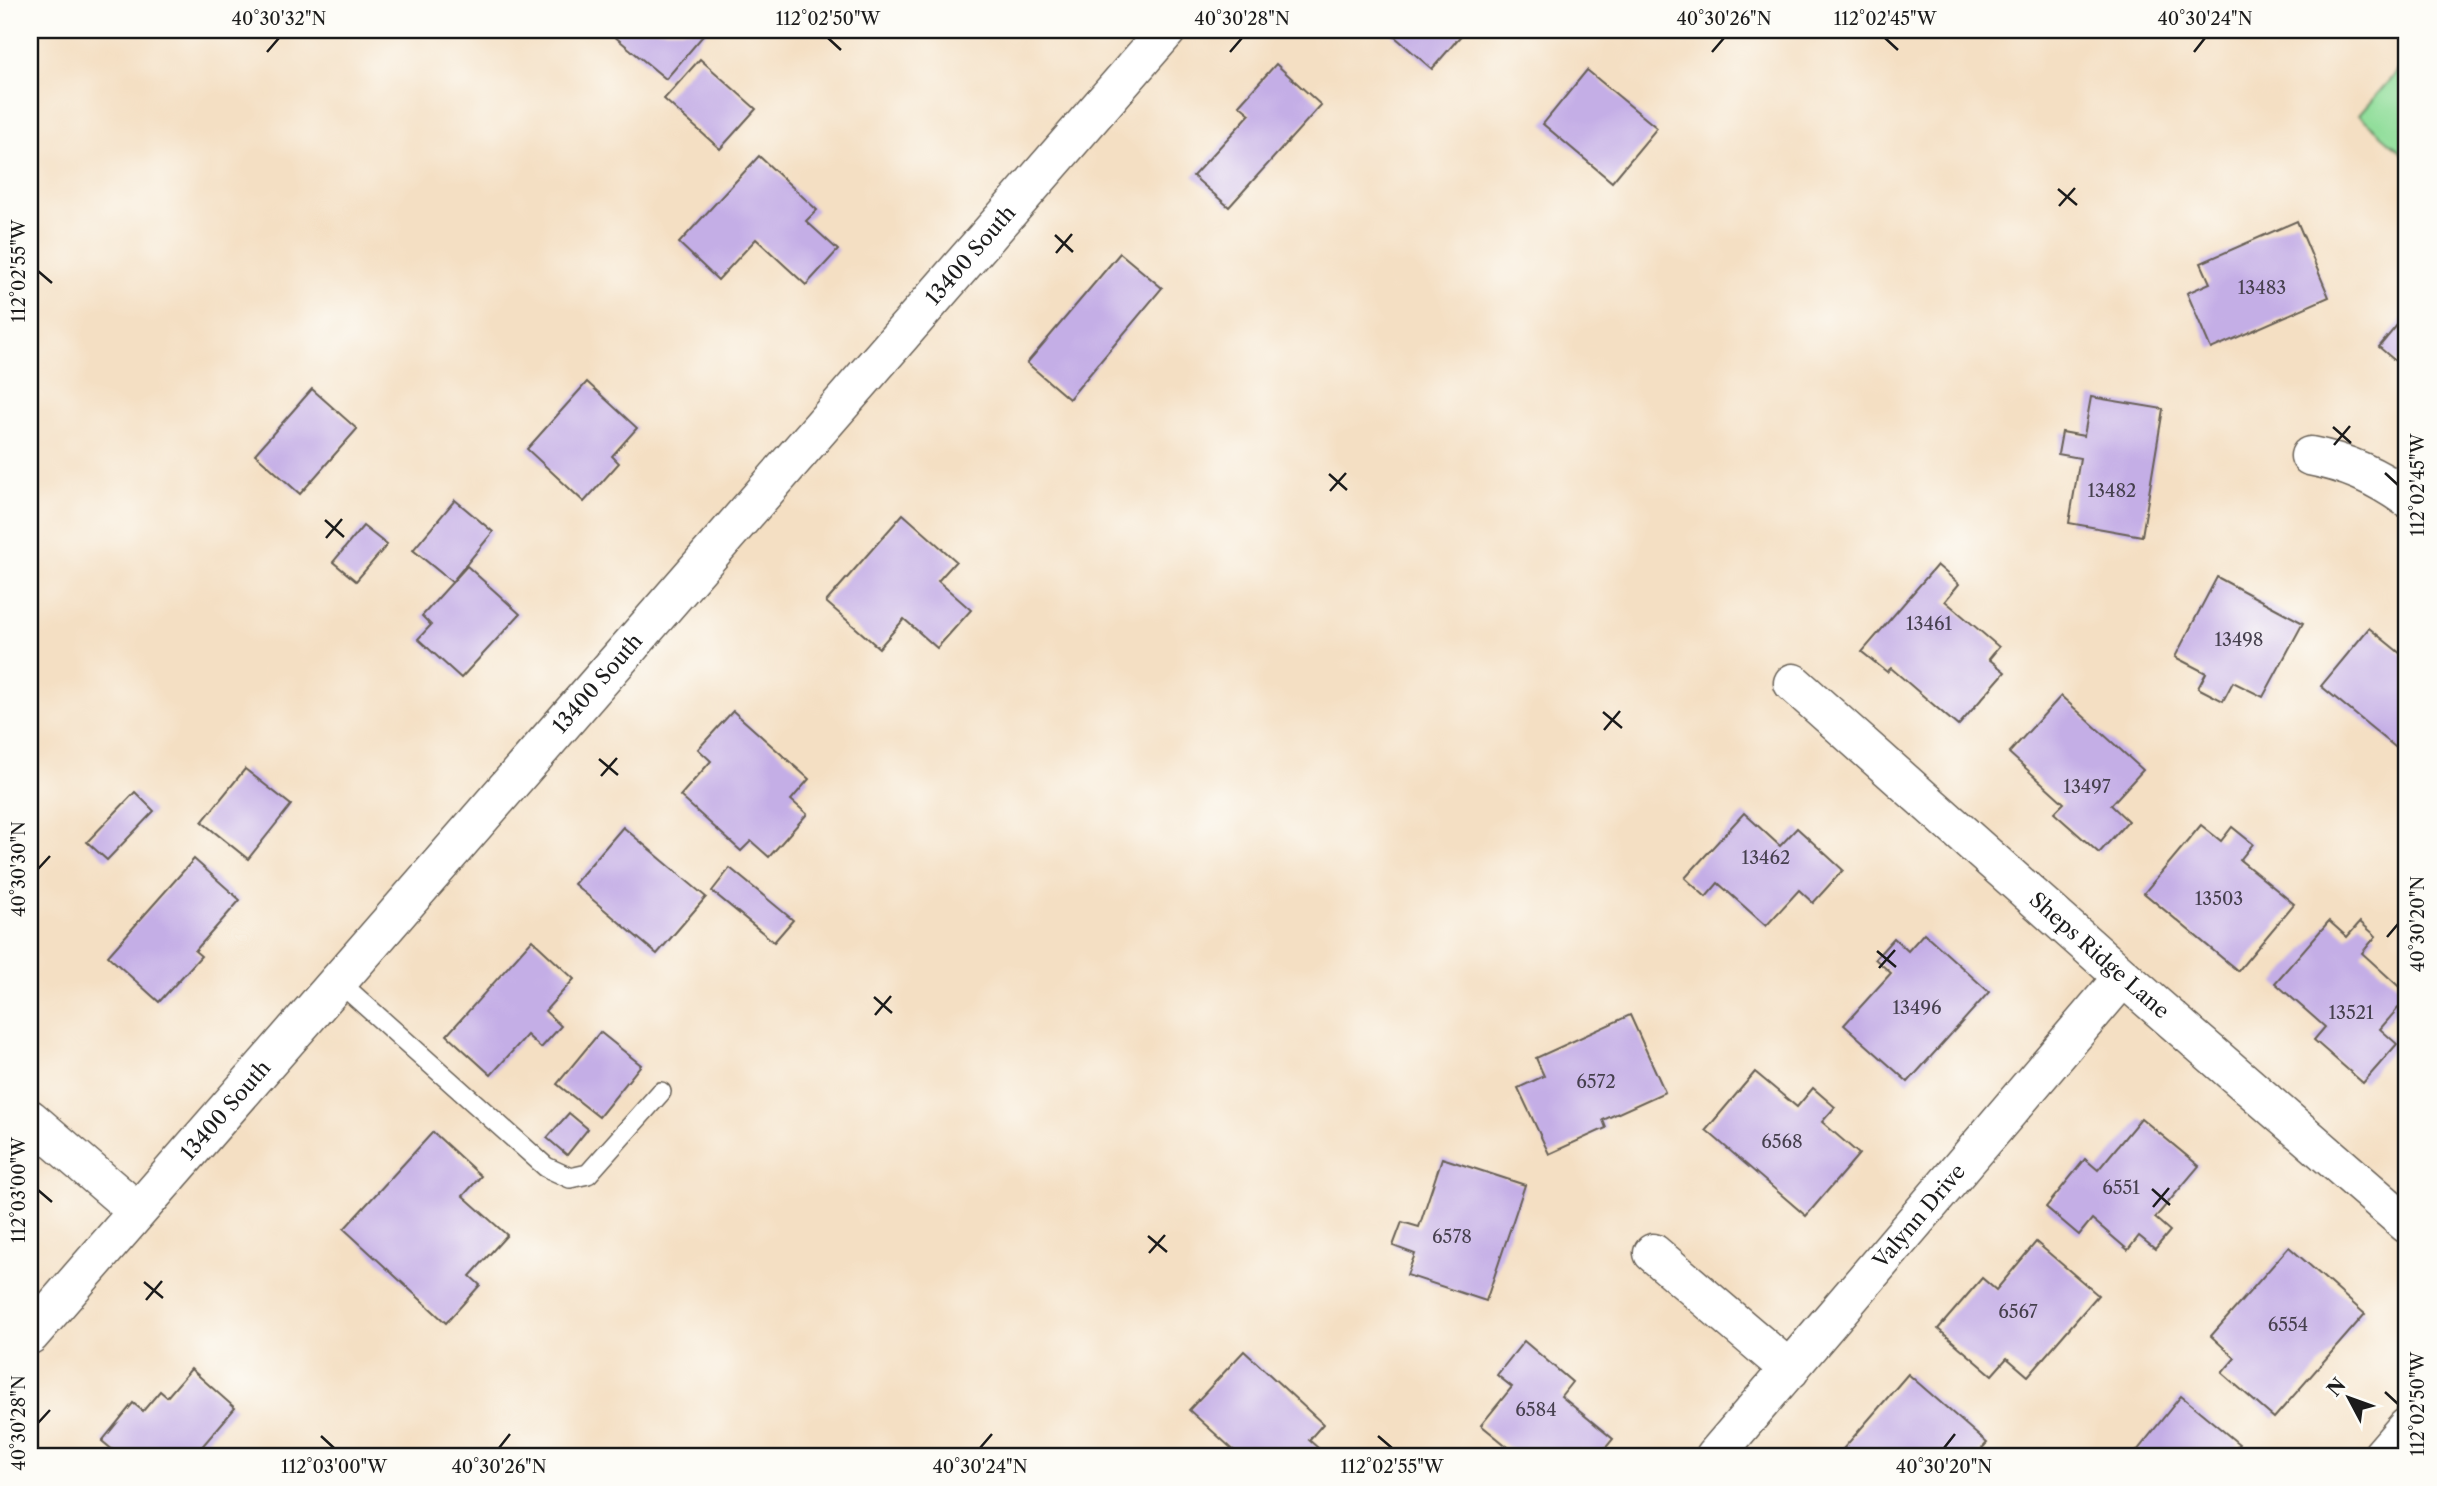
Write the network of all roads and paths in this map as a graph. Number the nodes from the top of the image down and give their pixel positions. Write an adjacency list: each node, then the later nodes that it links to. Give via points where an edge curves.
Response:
1 (1167, 30): 6 (street, 13400 South)
2 (2310, 456): 3 (street, via 2358,468)
3 (2407, 498)
4 (1793, 683): 5 (street, Sheps Ridge Lane)
5 (2123, 978): 10 (street, Sheps Ridge Lane); 13 (street, Valynn Drive)
6 (338, 981): 7 (lane, via 547,1167 570,1178 588,1174); 9 (street, 13400 South)
7 (661, 1092)
8 (30, 1119): 9 (street)
9 (137, 1211): 12 (street, 13400 South)
10 (2407, 1224)
11 (1653, 1253): 13 (street)
12 (30, 1335)
13 (1790, 1370): 15 (street, Valynn Drive)
14 (2407, 1427): 16 (street)
15 (1714, 1456)
16 (2382, 1456)

